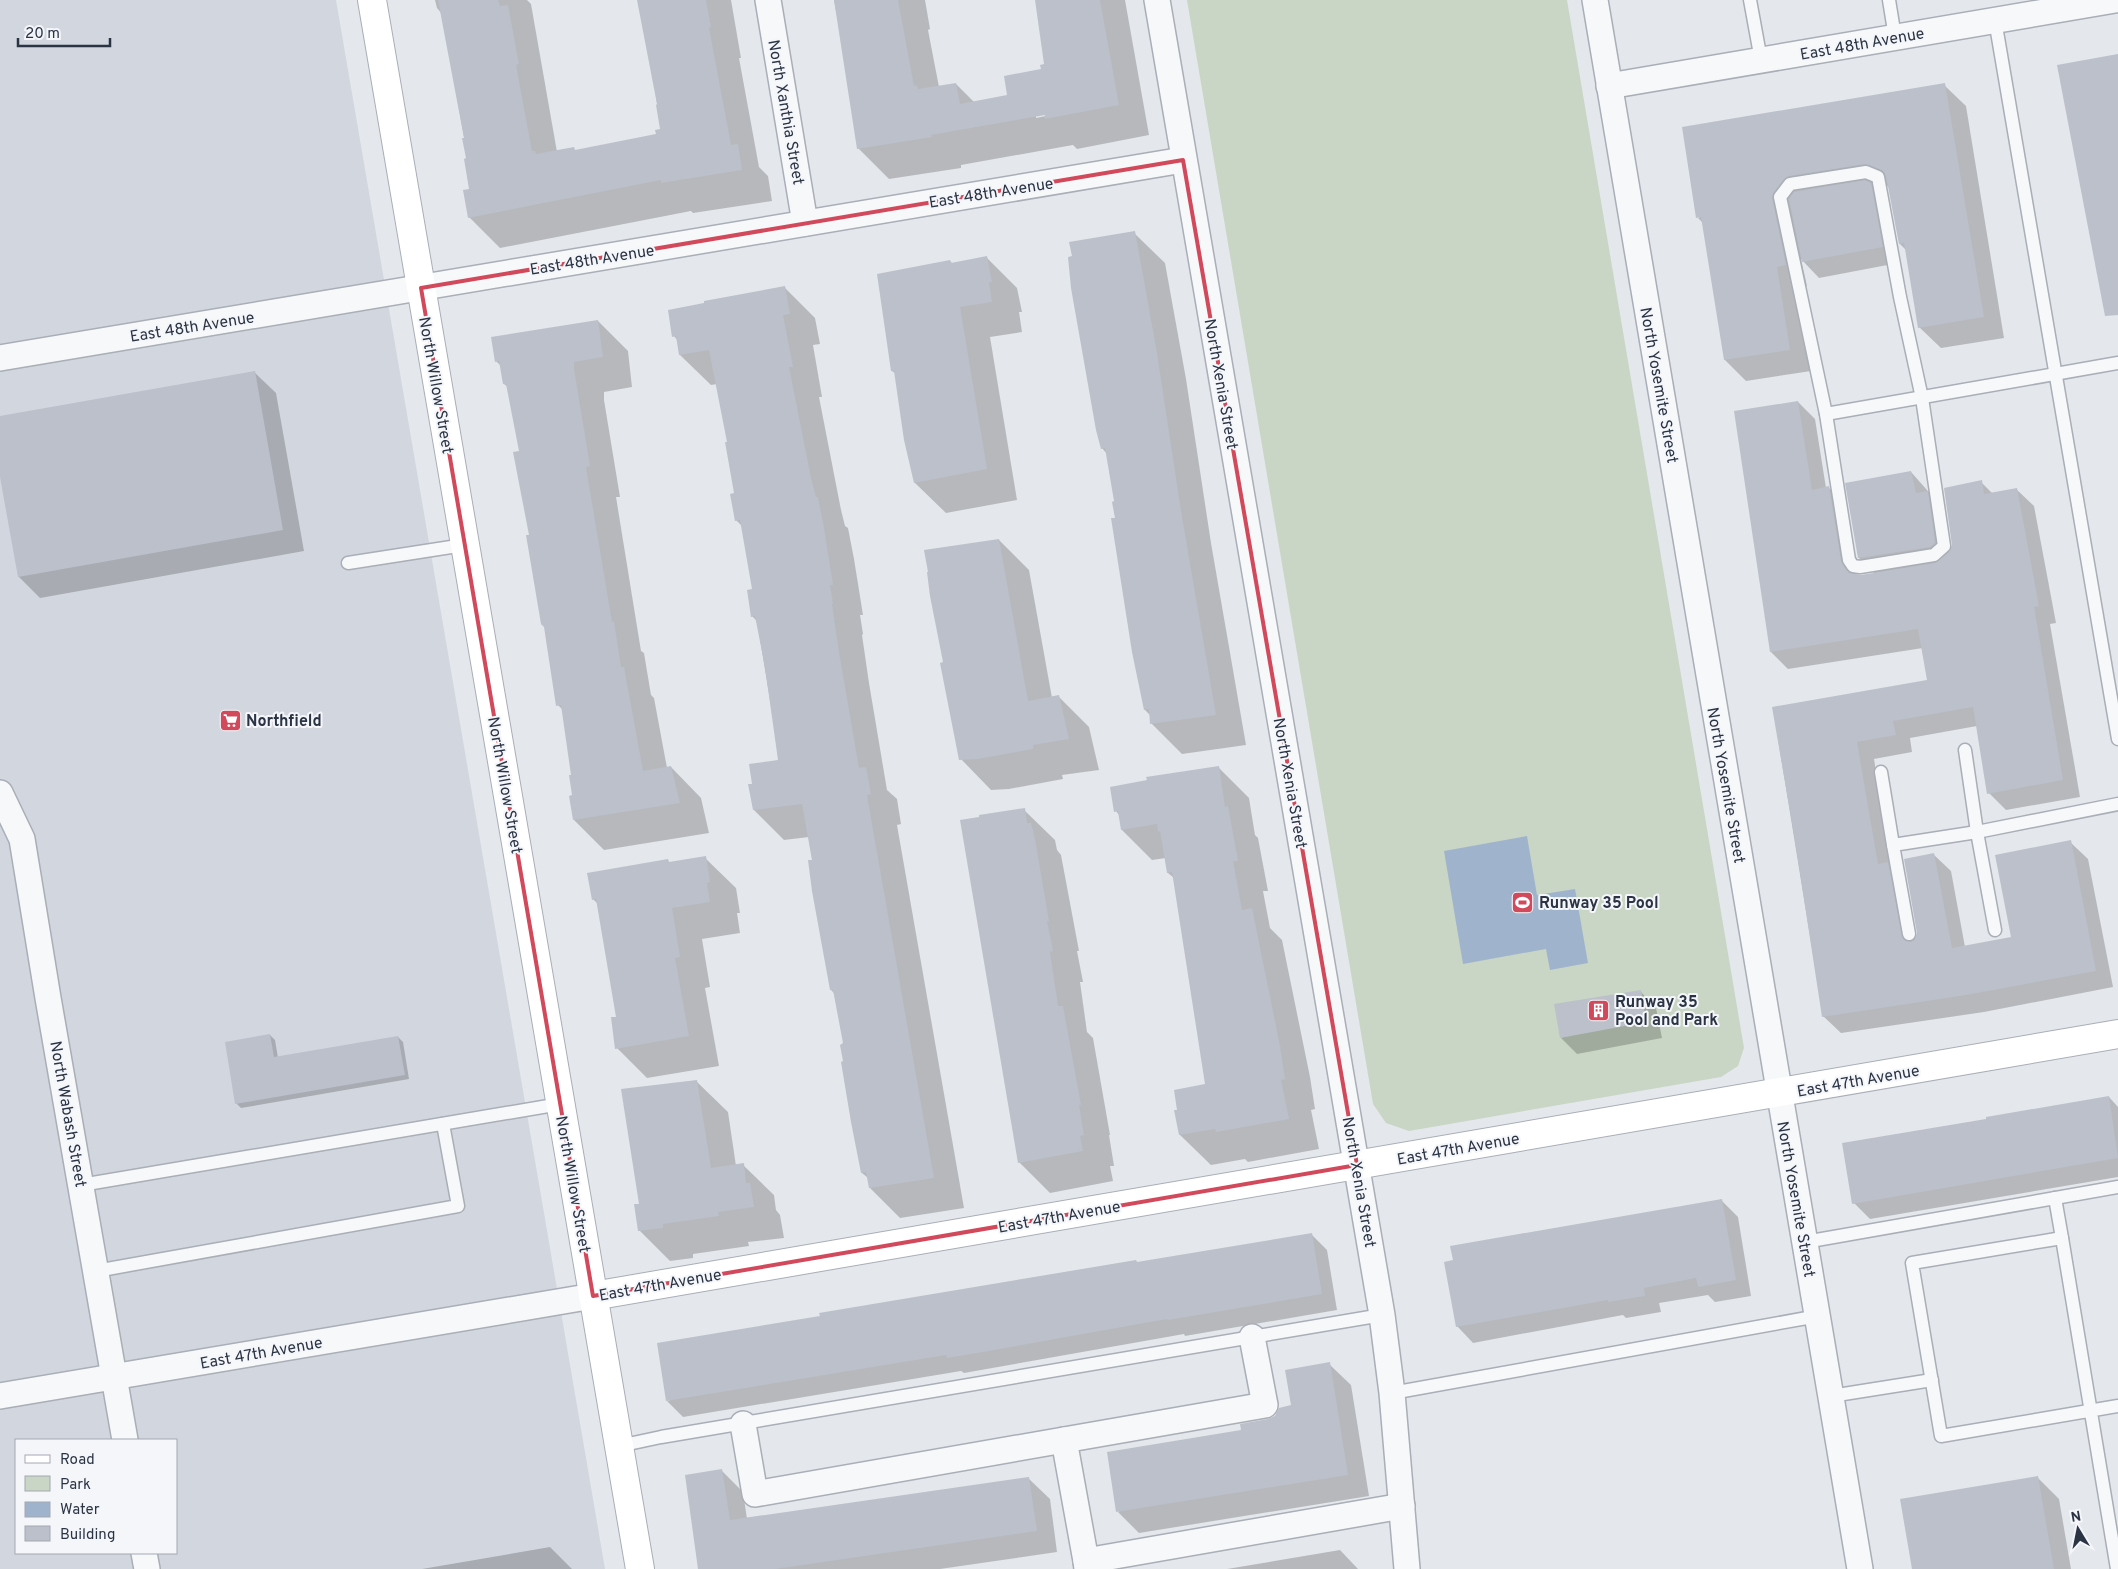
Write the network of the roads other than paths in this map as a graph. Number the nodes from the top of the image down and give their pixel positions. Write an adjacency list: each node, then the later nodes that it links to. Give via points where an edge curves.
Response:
1 (372, 0): 14 (street, North Willow Street)
2 (768, 0): 13 (street, North Xanthia Street)
3 (1157, 0): 12 (street, North Xenia Street)
4 (1595, 0): 11 (street, North Yosemite Street)
5 (1750, 0): 10 (lane)
6 (1889, 0): 9 (lane)
7 (2115, 0): 8 (street, East 48th Avenue)
8 (1995, 20): 9 (street, East 48th Avenue); 17 (lane)
9 (1895, 37): 10 (street, East 48th Avenue)
10 (1761, 60): 11 (street, East 48th Avenue)
11 (1609, 86): 32 (street, North Yosemite Street)
12 (1183, 160): 13 (street, East 48th Avenue); 35 (street, North Xenia Street)
13 (805, 223): 14 (street, East 48th Avenue)
14 (421, 288): 15 (street, East 48th Avenue); 20 (street, North Willow Street)
15 (0, 358)
16 (2118, 363): 17 (lane)
17 (2055, 375): 18 (lane); 22 (lane)
18 (1922, 398): 19 (lane); 19 (lane, via 1944,546 1934,555 1853,566 1849,560); 19 (lane, via 1878,177 1866,172 1790,184 1780,197)
19 (1826, 414)
20 (464, 545): 21 (lane); 33 (street, North Willow Street)
21 (348, 563)
22 (2118, 739)
23 (1965, 750): 27 (lane)
24 (1881, 772): 28 (lane)
25 (0, 793): 36 (street, North Wabash Street, via 22,839)
26 (2118, 804): 27 (lane)
27 (1977, 832): 28 (lane); 29 (lane)
28 (1893, 845): 30 (lane)
29 (1995, 930)
30 (1909, 934)
31 (2118, 1034): 32 (street, East 47th Avenue)
32 (1780, 1093): 35 (street, East 47th Avenue); 40 (street, North Yosemite Street)
33 (560, 1104): 34 (lane); 42 (street, North Willow Street)
34 (443, 1124): 36 (lane); 41 (lane, via 458,1206)
35 (1357, 1166): 42 (street, East 47th Avenue); 43 (street, North Xenia Street)
36 (81, 1185): 41 (street, North Wabash Street)
37 (2118, 1187): 38 (lane)
38 (2055, 1198): 39 (lane); 40 (lane)
39 (2062, 1238): 47 (lane, via 1912,1263); 52 (lane)
40 (1805, 1242): 44 (street, North Yosemite Street)
41 (96, 1271): 46 (street, North Wabash Street)
42 (593, 1296): 46 (street, East 47th Avenue); 56 (street, North Willow Street)
43 (1382, 1315): 45 (lane); 48 (street, North Xenia Street)
44 (1818, 1316): 48 (lane); 50 (street, North Yosemite Street)
45 (1252, 1337): 53 (lane); 55 (street, via 1265,1405)
46 (114, 1377): 49 (street, East 47th Avenue); 54 (street, North Wabash Street)
47 (1932, 1380): 50 (lane); 52 (lane, via 1941,1436)
48 (1392, 1393): 57 (street, North Xenia Street)
49 (0, 1396)
50 (1831, 1396): 63 (street, North Yosemite Street)
51 (2118, 1406): 52 (lane)
52 (2090, 1411): 64 (lane)
53 (743, 1424): 55 (street, via 755,1494); 56 (lane)
54 (125, 1439)
55 (1064, 1440): 59 (street)
56 (618, 1446): 61 (street, North Willow Street)
57 (1402, 1506): 59 (street); 62 (street, North Xenia Street)
58 (144, 1554): 60 (street)
59 (1086, 1565)
60 (147, 1569)
61 (640, 1569)
62 (1407, 1569)
63 (1860, 1569)
64 (2117, 1569)

